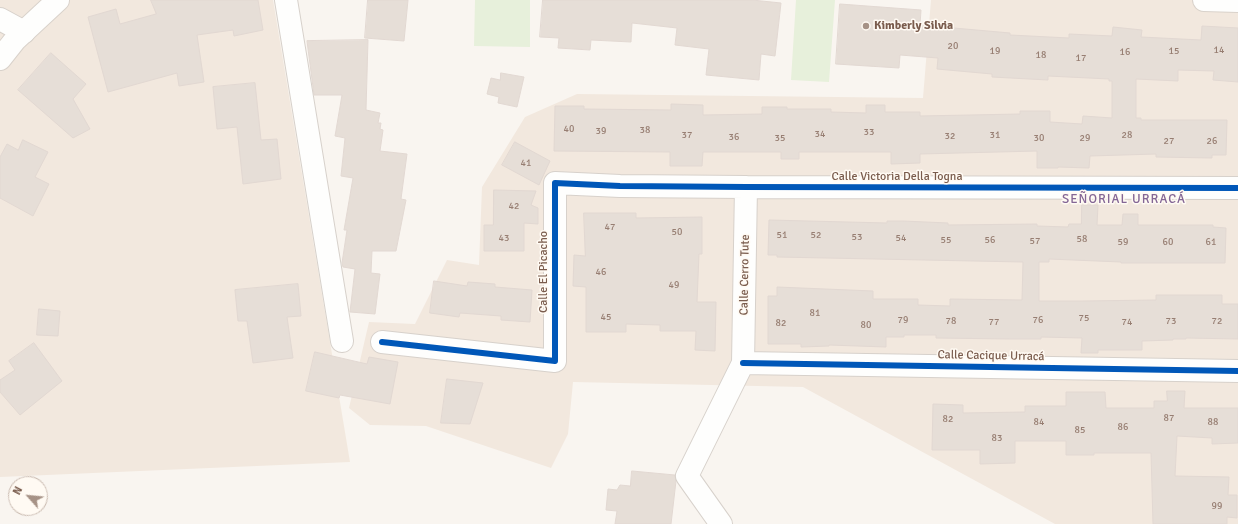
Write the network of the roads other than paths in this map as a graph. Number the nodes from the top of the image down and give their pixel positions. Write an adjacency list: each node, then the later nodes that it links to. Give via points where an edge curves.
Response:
1 (58, 0): 6 (street)
2 (286, 0): 11 (street)
3 (1204, 0): 4 (street)
4 (1238, 1)
5 (0, 19): 6 (street)
6 (24, 32): 7 (street)
7 (0, 59)
8 (555, 183): 9 (street, Calle Victoria Della Togna); 12 (street, Calle El Picacho, via 555,361)
9 (746, 187): 10 (street, Calle Victoria Della Togna); 13 (street, Calle Cerro Tute)
10 (1238, 188)
11 (342, 340)
12 (382, 342)
13 (743, 363): 14 (street, Calle Cacique Urracá); 15 (street, via 687,476)
14 (1238, 371)
15 (721, 524)

